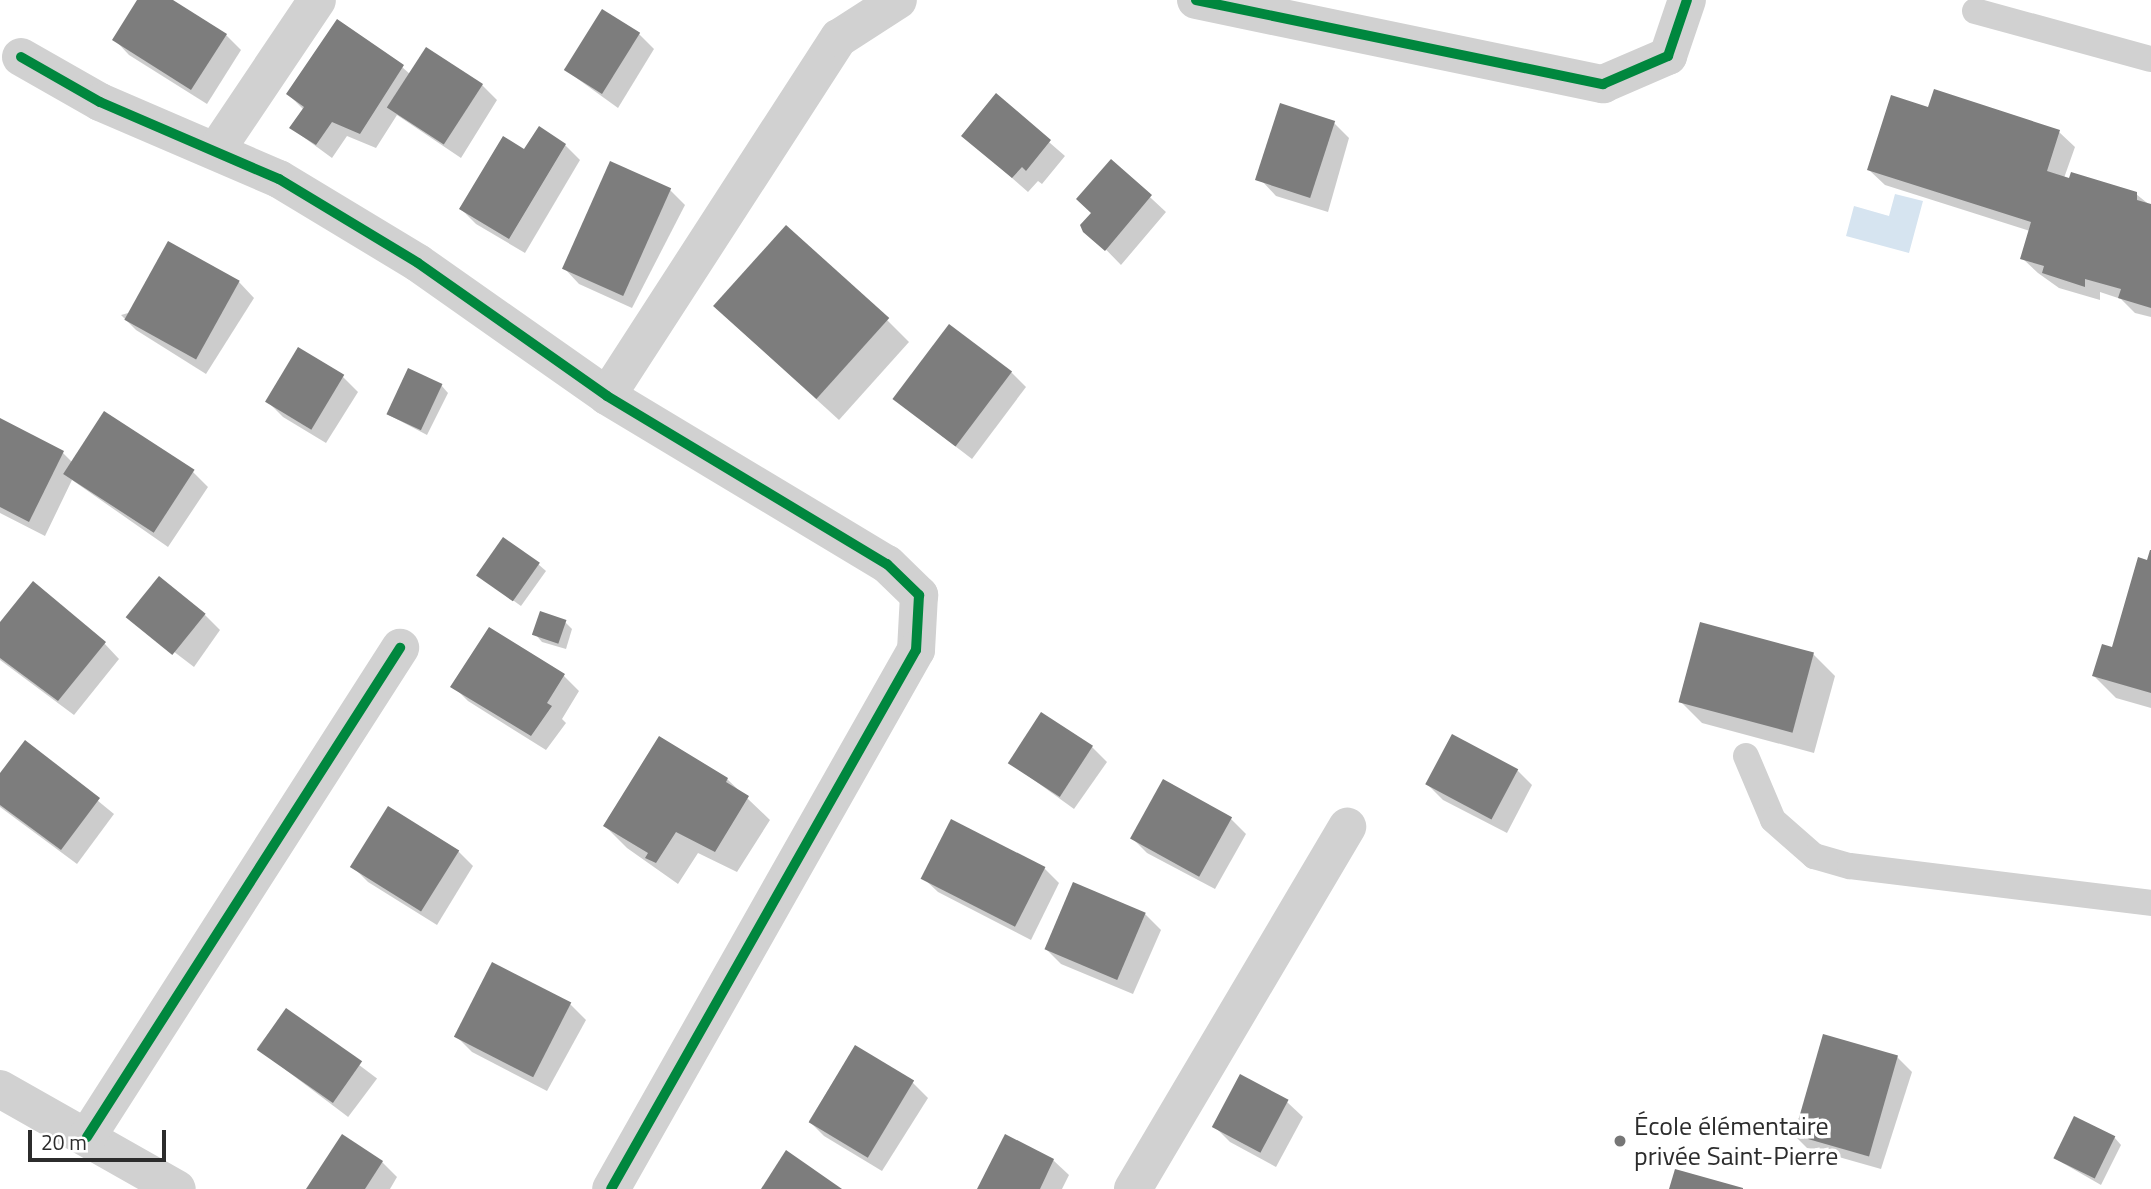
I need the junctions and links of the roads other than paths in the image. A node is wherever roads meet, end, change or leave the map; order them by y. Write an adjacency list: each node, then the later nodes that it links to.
1 (317, 0): 8 (street)
2 (898, 0): 9 (street)
3 (1196, 0): 4 (street)
4 (1687, 0)
5 (1975, 11): 7 (lane)
6 (21, 57): 8 (street)
7 (2151, 60)
8 (217, 149): 9 (street)
9 (607, 396): 17 (street)
10 (400, 648): 15 (street)
11 (1746, 756): 13 (lane)
12 (1347, 827): 18 (street)
13 (2151, 903)
14 (0, 1089): 15 (street)
15 (87, 1137): 16 (street)
16 (177, 1189)
17 (611, 1189)
18 (1133, 1189)

